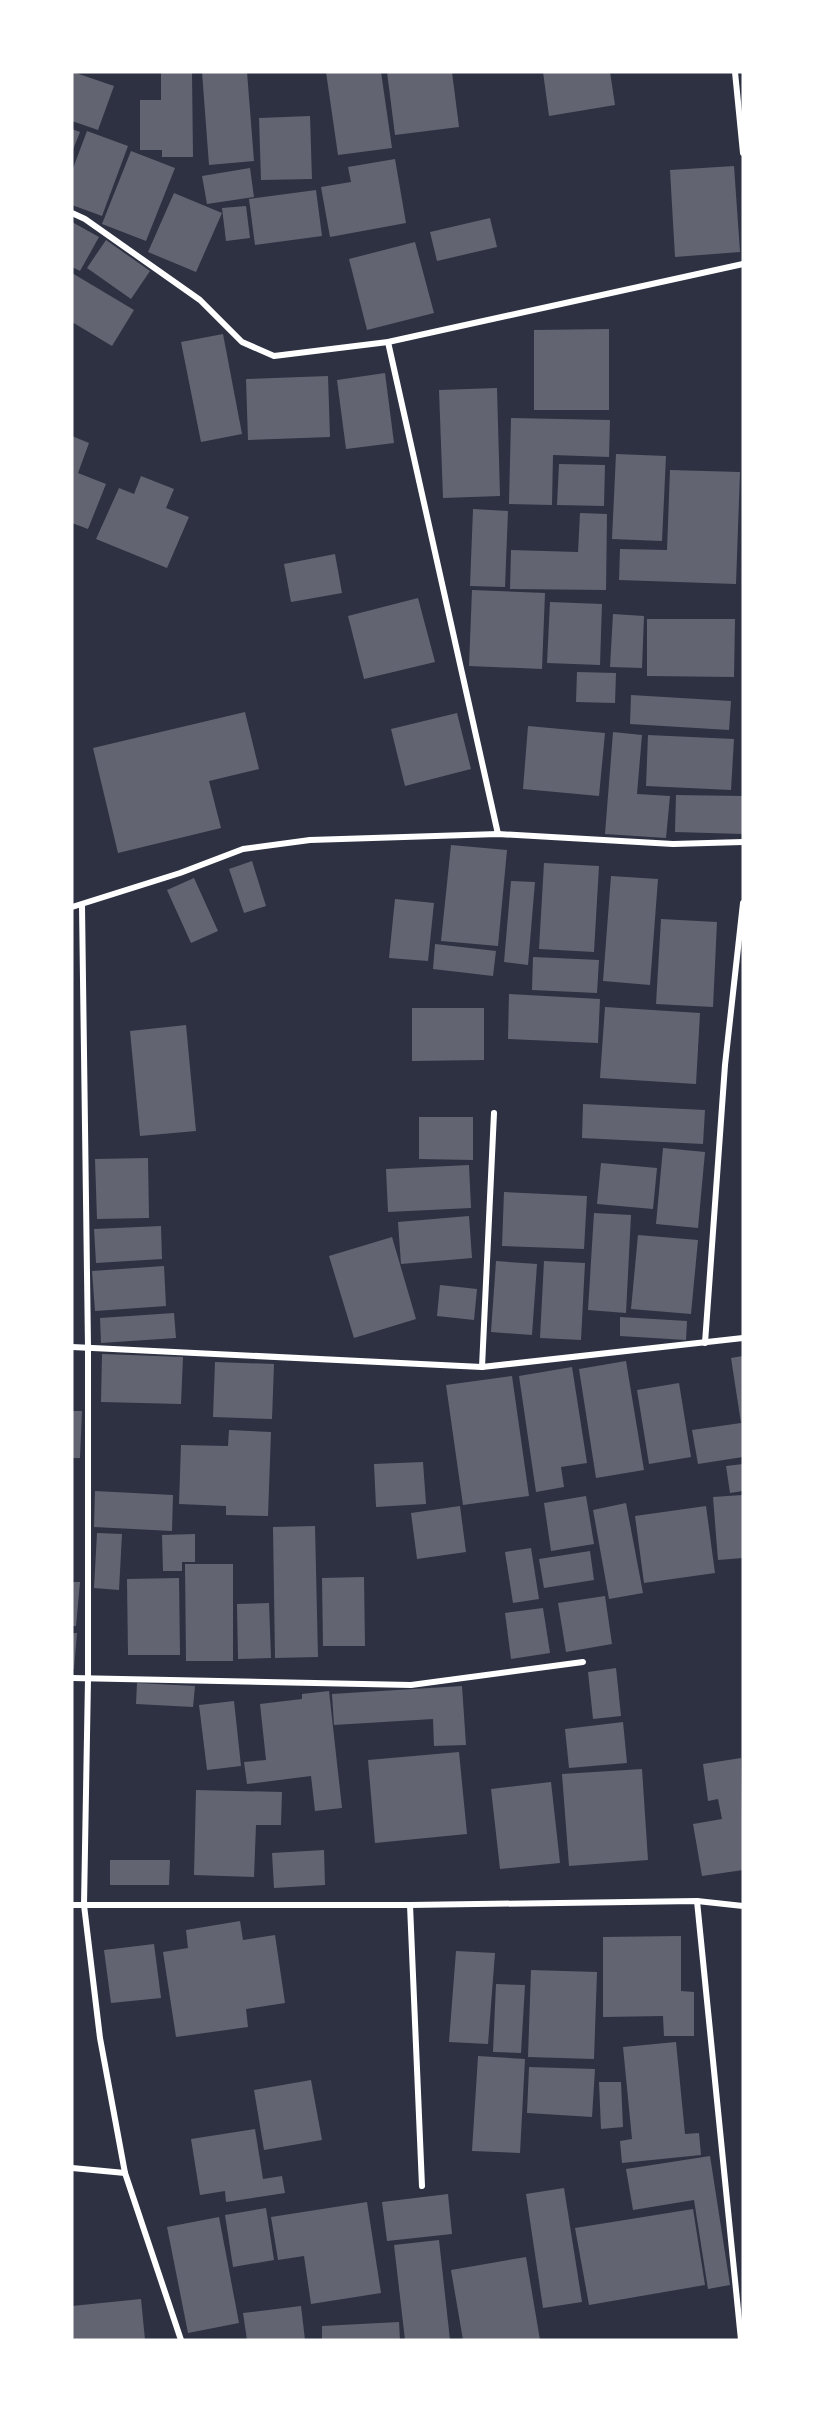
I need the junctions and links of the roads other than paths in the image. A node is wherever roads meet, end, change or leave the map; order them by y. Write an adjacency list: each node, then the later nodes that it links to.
1 (735, 72): 2 (street)
2 (743, 153)
3 (72, 213): 5 (street)
4 (743, 264): 5 (street)
5 (388, 342): 6 (street)
6 (498, 834): 7 (street); 9 (street)
7 (743, 842)
8 (743, 903): 13 (street)
9 (82, 906): 10 (street); 15 (street)
10 (72, 907)
11 (495, 1113): 16 (street)
12 (743, 1338): 13 (street)
13 (705, 1343): 16 (street)
14 (72, 1347): 15 (street)
15 (88, 1347): 16 (street); 19 (street)
16 (482, 1367)
17 (583, 1662): 19 (street)
18 (72, 1678): 19 (street)
19 (88, 1679): 22 (street)
20 (697, 1901): 23 (street); 24 (street); 29 (street)
21 (72, 1905): 22 (street)
22 (84, 1905): 23 (street); 26 (street)
23 (410, 1905): 27 (street)
24 (743, 1906)
25 (72, 2168): 26 (street)
26 (125, 2173): 28 (street)
27 (422, 2186)
28 (180, 2340)
29 (741, 2340)

